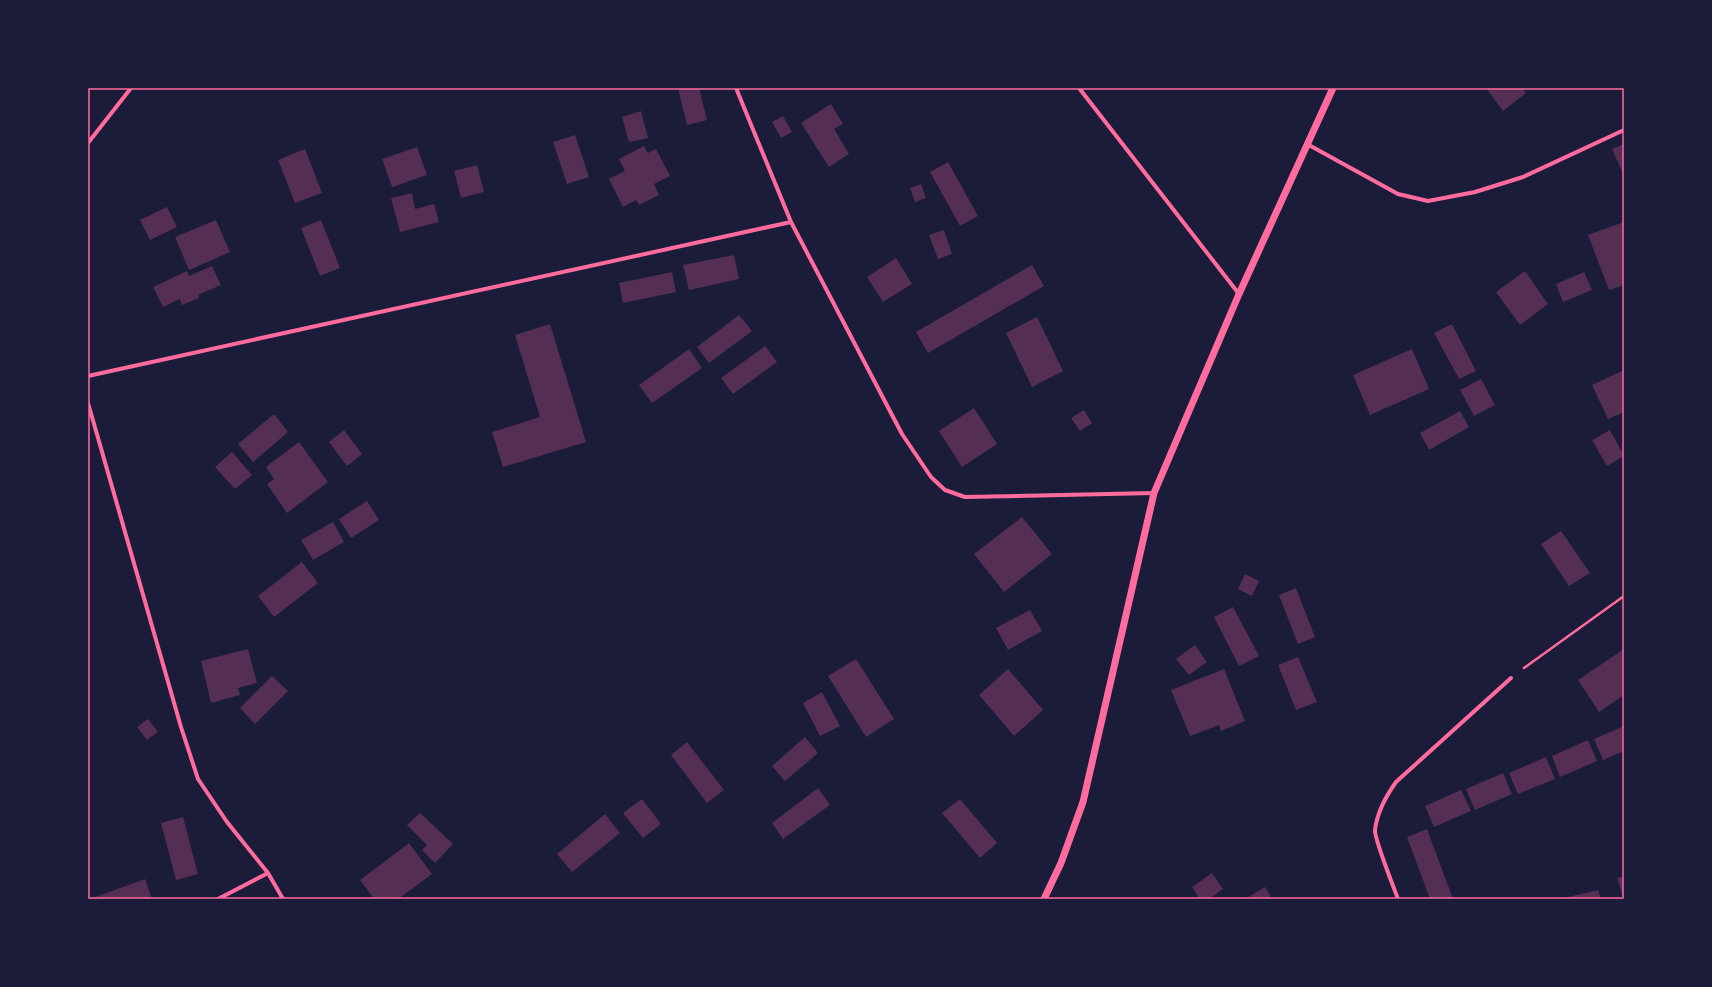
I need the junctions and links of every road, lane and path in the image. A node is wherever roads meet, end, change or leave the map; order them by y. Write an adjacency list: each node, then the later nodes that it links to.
1 (131, 88): 6 (street)
2 (736, 88): 8 (street)
3 (1079, 88): 9 (street)
4 (1333, 88): 7 (street)
5 (1624, 130): 7 (street)
6 (88, 143)
7 (1306, 144): 9 (street)
8 (791, 222): 10 (street); 12 (street)
9 (1239, 294): 12 (street)
10 (88, 376)
11 (88, 403): 15 (street)
12 (1154, 493): 18 (street)
13 (1624, 596): 14 (path)
14 (1511, 678): 19 (street)
15 (268, 873): 16 (street); 17 (street)
16 (218, 899)
17 (283, 899)
18 (1044, 899)
19 (1398, 899)

